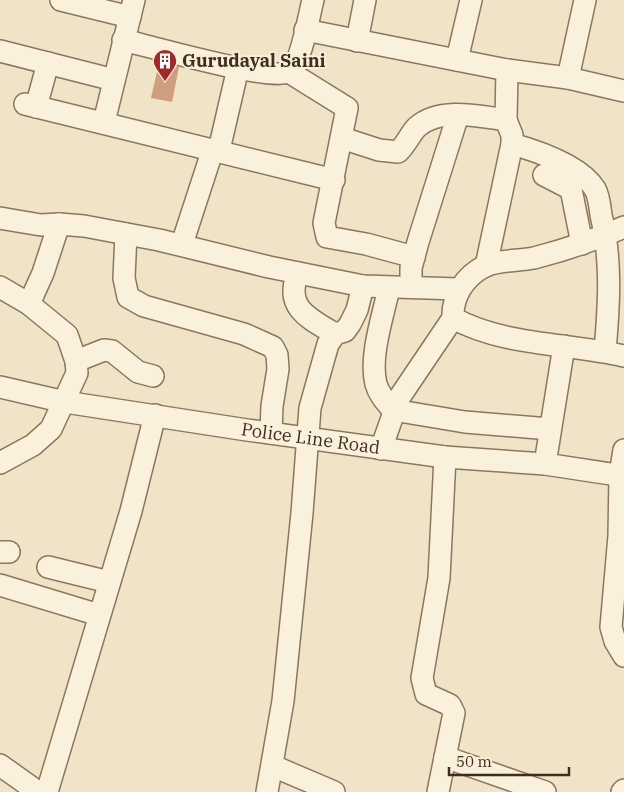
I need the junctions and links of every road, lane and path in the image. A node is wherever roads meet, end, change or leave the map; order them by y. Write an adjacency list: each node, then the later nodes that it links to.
1 (60, 0): 6 (street)
2 (313, 0): 7 (street)
3 (365, 0): 9 (street)
4 (471, 0): 11 (street)
5 (585, 0): 16 (street)
6 (132, 9): 8 (street)
7 (305, 30): 9 (street); 15 (street)
8 (123, 40): 13 (street); 17 (street)
9 (357, 41): 11 (street)
10 (0, 51): 12 (street)
11 (457, 60): 14 (street)
12 (48, 64): 17 (street); 21 (street)
13 (238, 68): 15 (street); 24 (street)
14 (507, 70): 16 (street); 20 (street)
15 (289, 72): 22 (street)
16 (568, 78): 18 (street)
17 (114, 80): 21 (street)
18 (624, 91)
19 (458, 115): 20 (street); 22 (street); 33 (street)
20 (506, 120): 23 (street)
21 (104, 122): 24 (street)
22 (342, 138): 26 (street)
23 (512, 144): 29 (street); 34 (street)
24 (216, 150): 26 (street); 31 (street)
25 (544, 176): 32 (street)
26 (334, 180): 33 (street)
27 (0, 218): 28 (street)
28 (59, 224): 30 (street); 41 (street)
29 (615, 231): 32 (street); 45 (street)
30 (126, 234): 31 (street); 53 (street)
31 (182, 244): 35 (street)
32 (582, 244): 34 (street)
33 (414, 257): 37 (street)
34 (486, 266): 40 (street)
35 (298, 273): 36 (street); 43 (street)
36 (363, 286): 39 (street); 43 (street)
37 (411, 287): 39 (street); 40 (street)
38 (0, 288): 41 (street)
39 (389, 288): 50 (street)
40 (459, 289): 42 (street)
41 (30, 304): 46 (street)
42 (453, 318): 44 (street); 50 (street)
43 (334, 334): 54 (street)
44 (564, 346): 45 (street); 52 (street)
45 (614, 353)
46 (76, 361): 47 (street); 49 (street)
47 (154, 376)
48 (0, 387): 49 (street, Police Line Road)
49 (65, 402): 51 (street, Police Line Road); 58 (street)
50 (393, 410): 52 (street); 55 (street)
51 (154, 415): 53 (street, Police Line Road); 62 (street)
52 (550, 429): 59 (street)
53 (271, 433): 54 (street, Police Line Road)
54 (306, 438): 55 (street, Police Line Road); 68 (street)
55 (381, 449): 57 (street, Police Line Road)
56 (624, 450): 60 (street)
57 (445, 457): 59 (street, Police Line Road); 66 (street)
58 (0, 463)
59 (545, 464): 60 (street, Police Line Road)
60 (622, 476): 65 (street)
61 (48, 567): 62 (street)
62 (109, 582): 64 (street)
63 (0, 585): 64 (street)
64 (99, 615): 70 (street)
65 (624, 656)
66 (446, 756): 73 (street); 74 (street)
67 (0, 764): 69 (street)
68 (273, 766): 71 (street); 72 (street)
69 (38, 792)
70 (47, 792)
71 (267, 792)
72 (334, 792)
73 (438, 792)
74 (545, 792)

